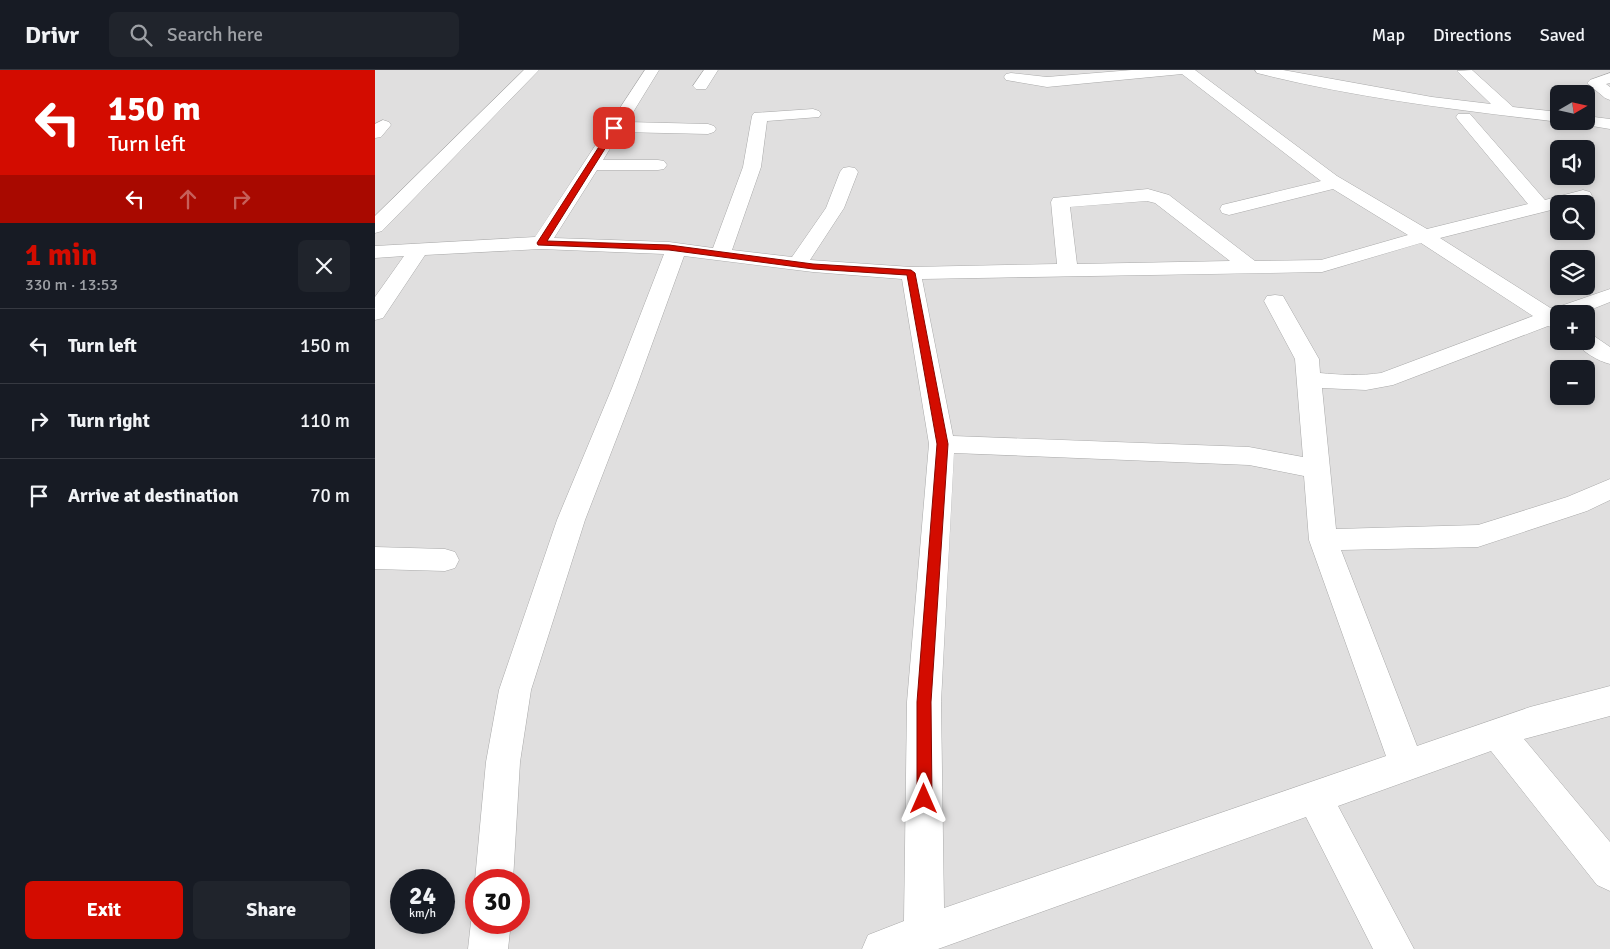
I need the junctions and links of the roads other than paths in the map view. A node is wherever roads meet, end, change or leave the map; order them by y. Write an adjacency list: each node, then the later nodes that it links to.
1 (532, 70): 29 (street)
2 (652, 70): 20 (street)
3 (711, 70): 12 (street)
4 (1182, 70): 9 (street)
5 (1186, 70): 25 (street)
6 (1262, 70): 11 (street)
7 (1351, 70): 11 (street)
8 (1464, 71): 14 (street)
9 (1011, 77)
10 (1610, 78): 13 (street)
11 (1324, 83): 14 (street)
12 (701, 86)
13 (1610, 95)
14 (1507, 110): 16 (street)
15 (813, 114): 35 (street)
16 (1550, 116)
17 (1464, 117): 27 (street)
18 (1595, 122): 19 (street)
19 (1610, 124)
20 (614, 128): 21 (street); 22 (street)
21 (708, 128)
22 (591, 165): 23 (street); 31 (street)
23 (658, 165)
24 (849, 172): 36 (street)
25 (1336, 183): 28 (street); 30 (street)
26 (1550, 204): 27 (street)
27 (1540, 206): 30 (street)
28 (1229, 209)
29 (375, 227)
30 (1424, 236): 37 (street); 44 (street)
31 (541, 243): 32 (street); 33 (street)
32 (419, 248): 34 (street); 43 (street)
33 (676, 249): 35 (street); 59 (street)
34 (375, 252)
35 (721, 254): 36 (street)
36 (797, 264): 39 (street)
37 (1251, 268): 38 (street); 38 (street)
38 (1068, 270): 39 (street)
39 (911, 273): 49 (street)
40 (1610, 295): 42 (street)
41 (1275, 301): 48 (street)
42 (1586, 305)
43 (375, 313)
44 (1550, 313)
45 (1550, 320): 48 (street)
46 (1595, 347): 47 (street)
47 (1610, 357)
48 (1310, 380): 50 (street)
49 (943, 444): 50 (street); 62 (street)
50 (1317, 469): 52 (street)
51 (1608, 492): 52 (street)
52 (1323, 540): 57 (street)
53 (375, 558): 54 (street)
54 (445, 560)
55 (1610, 701): 56 (street)
56 (1498, 733): 57 (street); 60 (street)
57 (1407, 765): 58 (street)
58 (1314, 797): 62 (street); 65 (street)
59 (495, 869)
60 (1610, 872)
61 (490, 934): 63 (street)
62 (924, 935): 64 (street)
63 (488, 949)
64 (882, 949)
65 (1394, 949)

